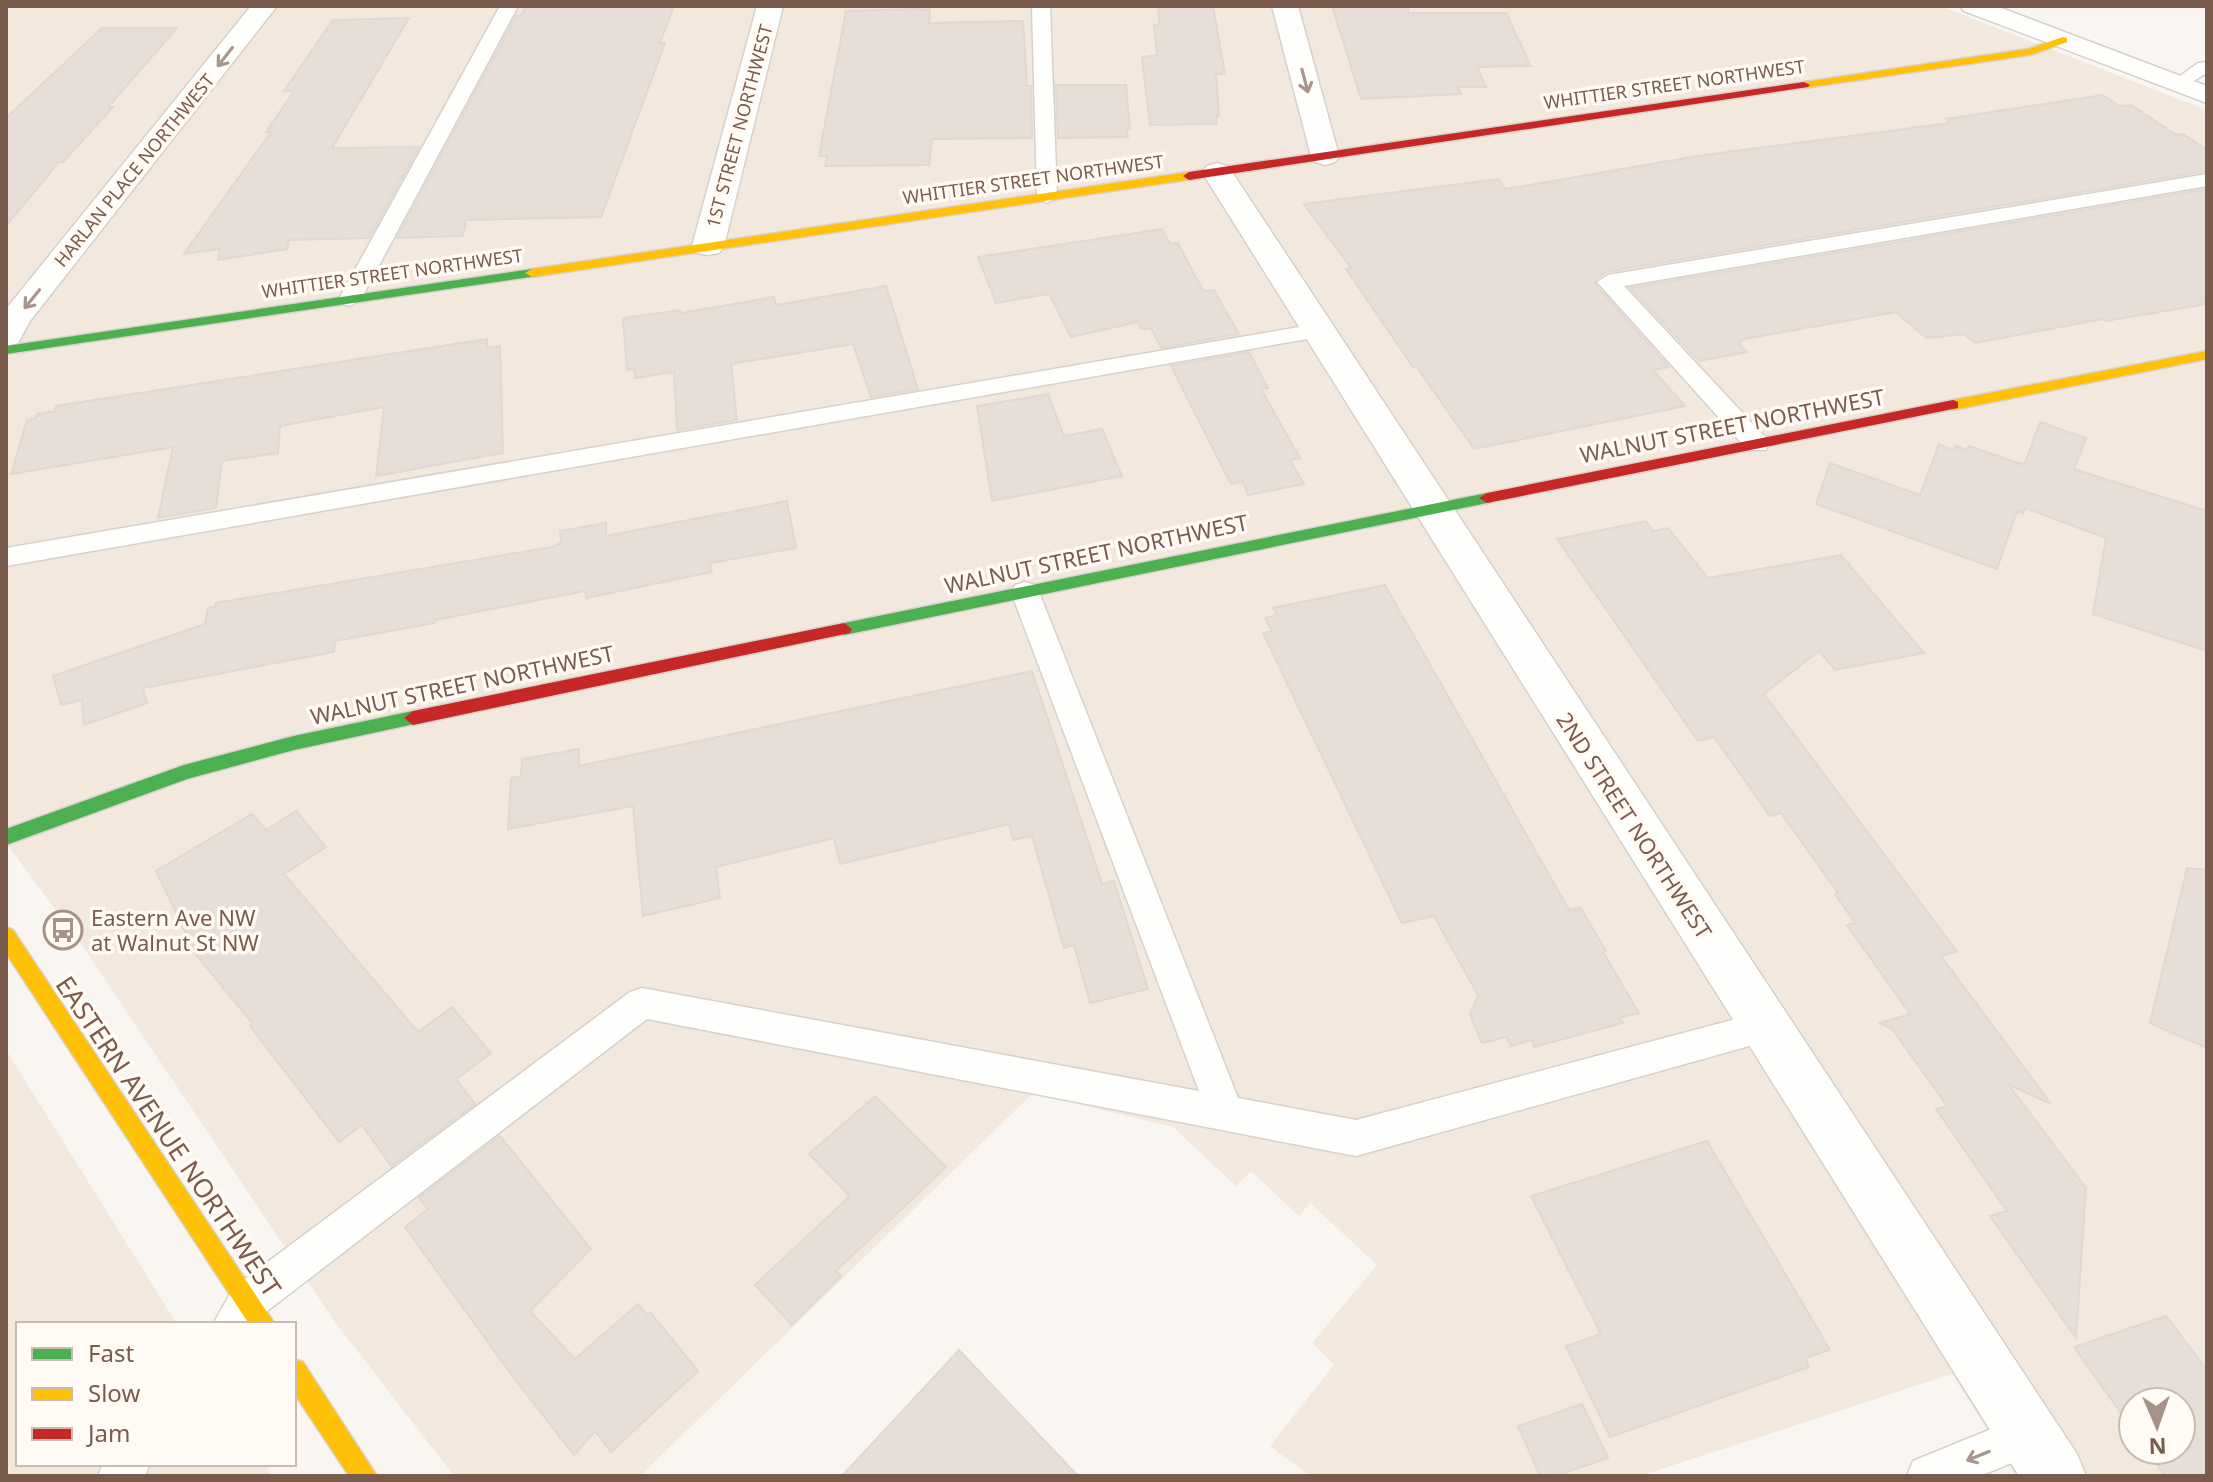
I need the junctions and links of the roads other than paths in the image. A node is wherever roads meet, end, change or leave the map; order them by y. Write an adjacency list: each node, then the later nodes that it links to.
1 (264, 6): 18 (street, HARLAN PLACE NORTHWEST, one-way to 18)
2 (509, 6): 16 (lane)
3 (770, 6): 15 (street, 1ST STREET NORTHWEST)
4 (1041, 6): 14 (lane)
5 (1285, 6): 11 (street, one-way to 11)
6 (1973, 6): 7 (street)
7 (2063, 40): 9 (street); 11 (street, WHITTIER STREET NORTHWEST)
8 (2204, 67): 9 (lane)
9 (2178, 84): 10 (street)
10 (2207, 95)
11 (1325, 156): 12 (street, WHITTIER STREET NORTHWEST)
12 (1217, 172): 14 (street, WHITTIER STREET NORTHWEST); 17 (street, 2ND STREET NORTHWEST)
13 (2207, 180): 21 (lane)
14 (1047, 197): 15 (street, WHITTIER STREET NORTHWEST)
15 (708, 246): 16 (street, WHITTIER STREET NORTHWEST)
16 (350, 299): 19 (street, WHITTIER STREET NORTHWEST)
17 (1317, 331): 22 (street, 2ND STREET NORTHWEST); 23 (lane)
18 (6, 336)
19 (6, 350)
20 (2207, 355): 21 (street, WALNUT STREET NORTHWEST)
21 (1757, 444): 22 (street, WALNUT STREET NORTHWEST)
22 (1432, 510): 24 (street, WALNUT STREET NORTHWEST); 27 (street, 2ND STREET NORTHWEST)
23 (6, 557)
24 (1025, 592): 25 (street, WALNUT STREET NORTHWEST); 28 (lane)
25 (6, 837)
26 (6, 936): 29 (street, EASTERN AVENUE NORTHWEST)
27 (1766, 1027): 28 (lane); 31 (street, 2ND STREET NORTHWEST)
28 (1226, 1114): 29 (lane)
29 (248, 1316)
30 (296, 1374): 32 (street)
31 (2028, 1435): 33 (lane, one-way to 33); 34 (street, 2ND STREET NORTHWEST)
32 (364, 1476)
33 (1928, 1476)
34 (2055, 1476)

